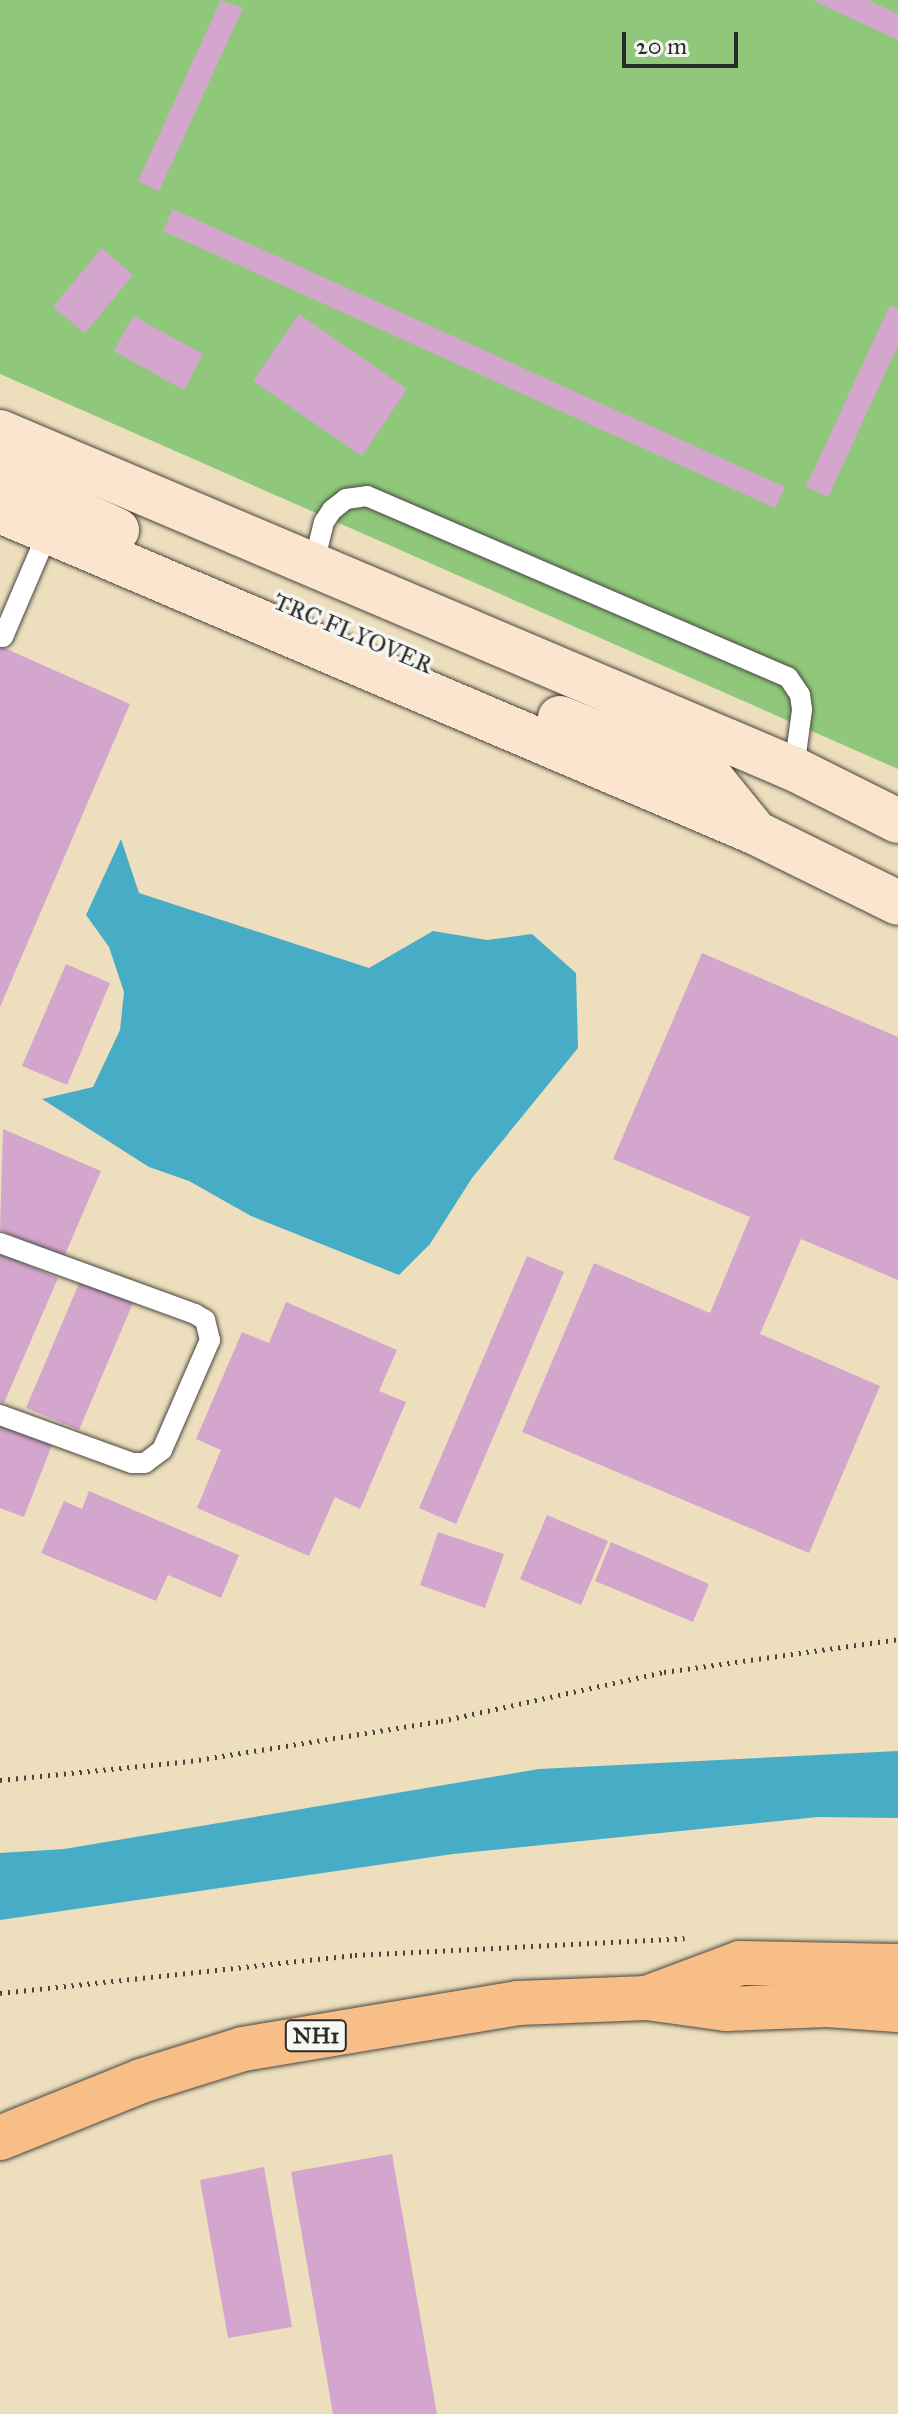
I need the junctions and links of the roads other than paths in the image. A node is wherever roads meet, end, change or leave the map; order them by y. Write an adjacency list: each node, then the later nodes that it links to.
1 (0, 432): 5 (main road)
2 (0, 476): 9 (main road, TRC FLYOVER)
3 (0, 511): 4 (main road)
4 (48, 532): 6 (lane); 11 (main road)
5 (313, 567): 8 (main road); 8 (lane)
6 (8, 607): 7 (lane)
7 (3, 637)
8 (789, 767): 9 (main road); 10 (main road)
9 (712, 779): 11 (main road, TRC FLYOVER)
10 (898, 821)
11 (756, 833): 12 (main road)
12 (898, 903)
13 (0, 1243): 14 (lane)
14 (0, 1415)
15 (898, 1966): 16 (highway, NH1)
16 (647, 1998): 17 (highway, NH1); 18 (highway, NH1)
17 (898, 2010)
18 (0, 2138)

